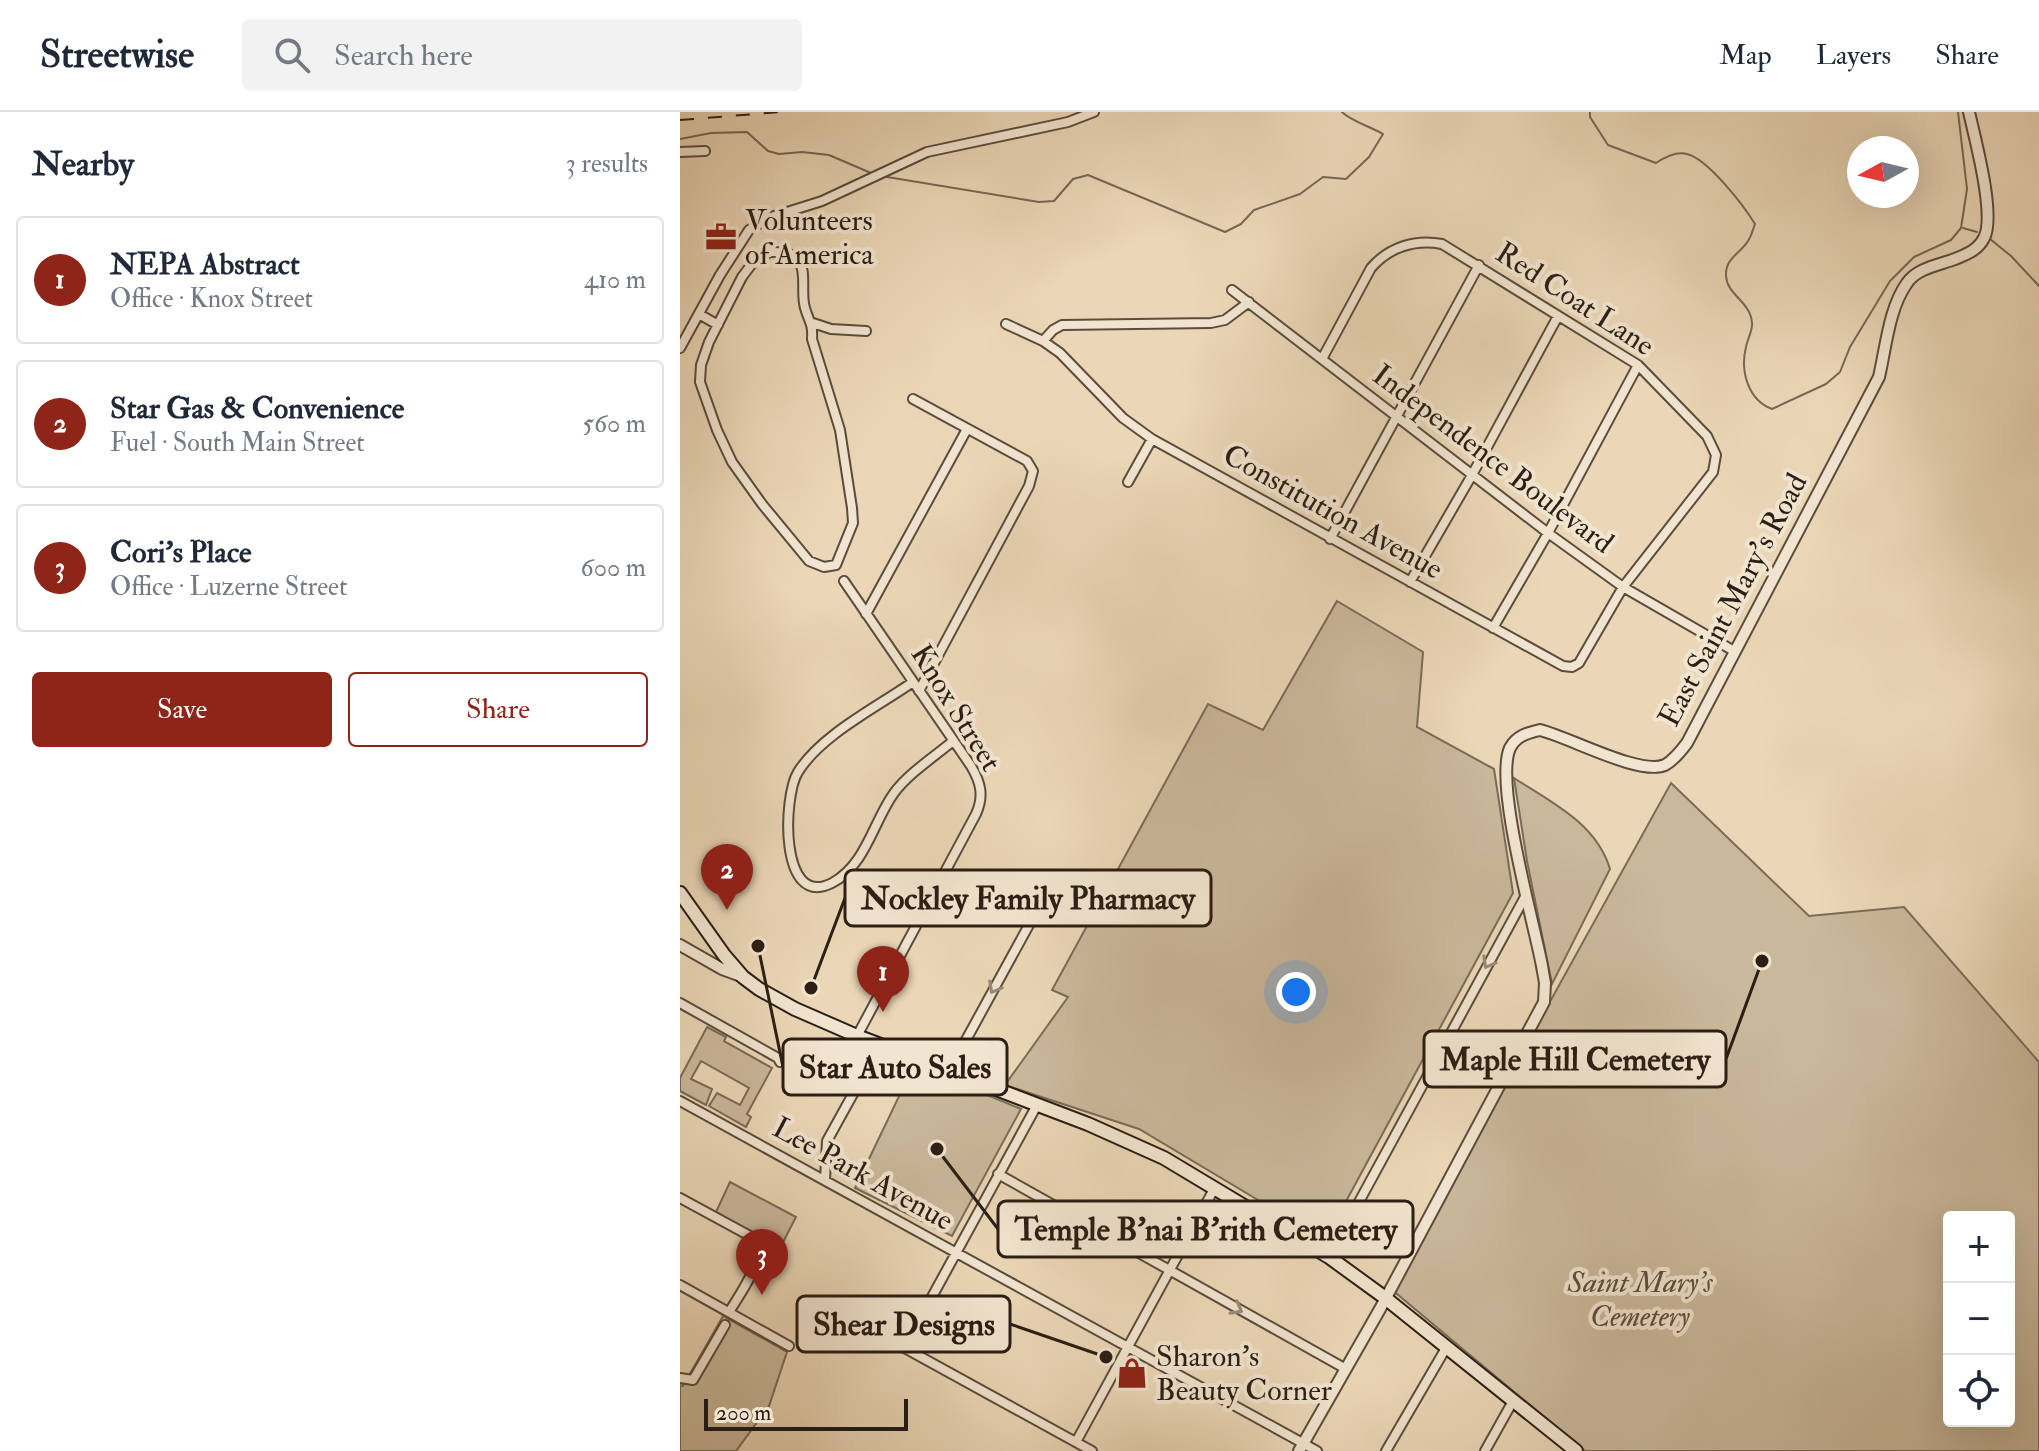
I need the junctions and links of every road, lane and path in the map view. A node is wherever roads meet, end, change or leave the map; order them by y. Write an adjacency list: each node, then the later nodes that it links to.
1 (1094, 112): 8 (street)
2 (1969, 112): 31 (street, East Saint Mary's Road)
3 (705, 151): 4 (street)
4 (680, 152)
5 (1479, 265): 9 (street, Red Coat Lane); 16 (street, Red Coat Lane); 19 (street)
6 (1232, 290): 7 (street, Independence Boulevard)
7 (1249, 302): 14 (street); 16 (street, Independence Boulevard)
8 (699, 314): 12 (street); 15 (street)
9 (1558, 316): 17 (street, Red Coat Lane); 22 (street)
10 (813, 323): 12 (street); 12 (street); 13 (street)
11 (1006, 324): 14 (street, Constitution Avenue)
12 (718, 325)
13 (866, 331)
14 (1043, 341): 21 (street, Constitution Avenue)
15 (680, 348)
16 (1322, 359): 19 (street, Independence Boulevard)
17 (1638, 365): 24 (street); 28 (street, Red Coat Lane)
18 (913, 399): 20 (street)
19 (1395, 416): 22 (street, Independence Boulevard); 25 (street)
20 (967, 429): 29 (street); 32 (street)
21 (1152, 439): 23 (street); 25 (street, Constitution Avenue)
22 (1472, 475): 24 (street, Independence Boulevard); 27 (street)
23 (1128, 482)
24 (1548, 533): 28 (street, Independence Boulevard); 30 (street)
25 (1330, 539): 27 (street, Constitution Avenue)
26 (844, 581): 29 (street, Knox Street)
27 (1410, 582): 30 (street, Constitution Avenue)
28 (1623, 587): 30 (street, Constitution Avenue); 31 (street, Independence Boulevard)
29 (866, 614): 32 (street, Knox Street)
30 (1493, 628)
31 (1734, 651): 37 (street, East Saint Mary's Road)
32 (916, 686): 33 (street, Knox Street); 33 (street)
33 (953, 741): 34 (street, Knox Street)
34 (944, 873): 38 (street); 42 (street, Knox Street)
35 (1047, 892): 38 (street)
36 (680, 893): 40 (main road)
37 (1526, 895): 53 (street, one-way to 53); 56 (street, East Saint Mary's Road)
38 (1032, 920): 45 (street, one-way to 45)
39 (680, 945): 40 (street)
40 (743, 977): 42 (main road)
41 (680, 1003): 44 (street)
42 (857, 1036): 43 (main road)
43 (880, 1045): 45 (main road); 49 (street)
44 (780, 1062)
45 (949, 1071): 47 (main road)
46 (680, 1101): 49 (street, Lee Park Avenue)
47 (1037, 1105): 48 (street); 50 (main road)
48 (998, 1174): 52 (street); 54 (street)
49 (825, 1180): 52 (street, Lee Park Avenue)
50 (1214, 1189): 53 (main road); 54 (street)
51 (680, 1198): 57 (street)
52 (955, 1251): 61 (street, Lee Park Avenue); 62 (street)
53 (1329, 1257): 56 (main road)
54 (1169, 1271): 61 (street); 64 (street, one-way to 64)
55 (680, 1285): 57 (street)
56 (1384, 1297): 63 (main road); 64 (street, East Saint Mary's Road)
57 (729, 1312): 60 (street)
58 (850, 1318): 62 (street)
59 (725, 1325): 65 (street)
60 (789, 1346)
61 (1128, 1346): 67 (street); 68 (street, Lee Park Avenue)
62 (904, 1348): 67 (street)
63 (1446, 1348): 66 (main road); 71 (street)
64 (1346, 1369): 68 (street, East Saint Mary's Road)
65 (680, 1378)
66 (1513, 1401): 72 (street); 73 (main road)
67 (1076, 1442): 69 (street)
68 (1301, 1447): 70 (street, Lee Park Avenue)
69 (1092, 1451)
70 (1317, 1451)
71 (1386, 1451)
72 (1485, 1451)
73 (1576, 1451)

